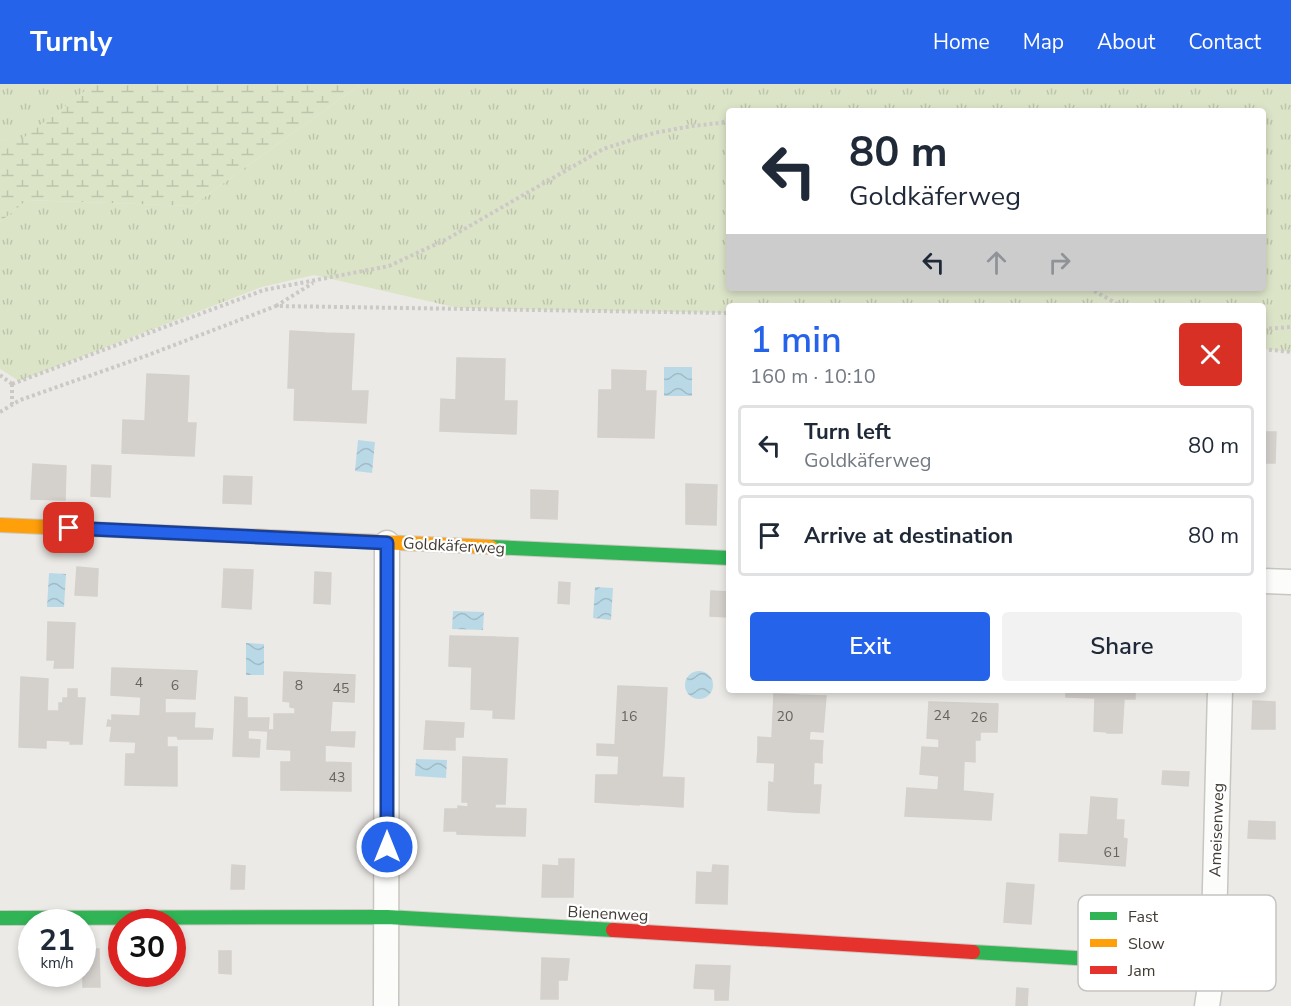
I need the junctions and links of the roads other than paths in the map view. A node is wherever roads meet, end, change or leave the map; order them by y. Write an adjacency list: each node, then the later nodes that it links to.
1 (0, 525): 2 (street, Goldkäferweg)
2 (387, 543): 3 (street, Goldkäferweg); 8 (street)
3 (726, 558)
4 (1266, 581): 5 (street)
5 (1291, 582)
6 (1221, 693): 7 (street, Ameisenweg)
7 (1215, 895)
8 (387, 917): 9 (street, Bienenweg); 10 (street, Bienenweg); 12 (street)
9 (0, 918)
10 (1078, 958)
11 (1210, 991): 13 (street, Ameisenweg)
12 (386, 1006)
13 (1208, 1006)

